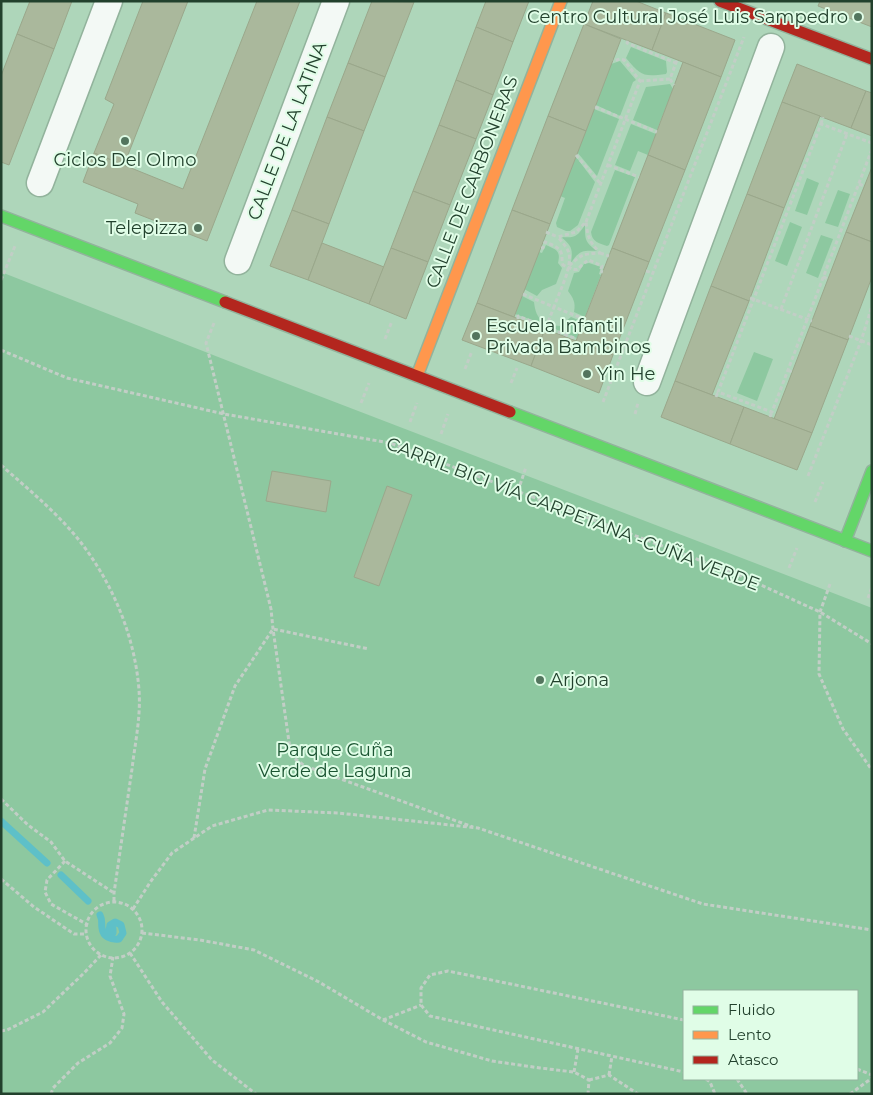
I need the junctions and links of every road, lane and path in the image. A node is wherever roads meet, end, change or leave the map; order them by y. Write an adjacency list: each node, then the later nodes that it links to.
1 (109, 1): 24 (street)
2 (336, 1): 36 (street, CALLE DE LA LATINA)
3 (561, 1): 67 (street, CALLE DE CARBONERAS)
4 (720, 1): 8 (street)
5 (744, 37): 40 (path)
6 (628, 41): 10 (path)
7 (770, 46): 70 (street)
8 (872, 59)
9 (613, 61): 11 (path)
10 (670, 79): 11 (path); 12 (path)
11 (640, 81): 15 (path)
12 (674, 85)
13 (595, 107): 15 (path)
14 (823, 117): 16 (path)
15 (625, 119): 17 (path); 22 (path)
16 (820, 124): 18 (path); 45 (path)
17 (657, 132)
18 (847, 134): 19 (path); 48 (path)
19 (872, 143)
20 (872, 149): 26 (path)
21 (576, 155): 25 (path)
22 (608, 165): 23 (path); 25 (path)
23 (639, 177)
24 (40, 183)
25 (601, 184): 29 (path)
26 (859, 184): 27 (path); 41 (path)
27 (864, 186)
28 (1, 216): 67 (street)
29 (586, 222): 31 (path); 34 (path)
30 (546, 232): 31 (path)
31 (558, 236): 37 (path)
32 (16, 242): 43 (path)
33 (540, 248): 37 (path)
34 (600, 253): 35 (path); 37 (path)
35 (608, 256)
36 (238, 260)
37 (569, 267): 39 (path); 47 (path)
38 (646, 271): 40 (path)
39 (603, 272)
40 (653, 273): 73 (path)
41 (823, 277): 42 (path); 52 (path)
42 (828, 279)
43 (1, 280)
44 (523, 294): 47 (path)
45 (752, 298): 48 (path); 71 (path)
46 (872, 306): 58 (path)
47 (554, 307): 50 (path); 55 (path)
48 (781, 309): 52 (path)
49 (518, 318): 55 (path)
50 (584, 319)
51 (215, 320): 78 (path)
52 (807, 320): 54 (path); 64 (path)
53 (392, 321): 59 (path)
54 (812, 321)
55 (546, 327): 57 (path)
56 (849, 336): 58 (path)
57 (574, 340)
58 (861, 341): 60 (path); 86 (path)
59 (384, 343)
60 (872, 345)
61 (1, 350): 78 (path, CARRIL BICI VÍA CARPETANA -CUÑA VERDE)
62 (472, 351): 66 (path)
63 (516, 368): 69 (path)
64 (788, 370): 65 (path); 77 (path)
65 (792, 372)
66 (463, 374)
67 (417, 376): 90 (street)
68 (370, 380): 74 (path)
69 (511, 383)
70 (643, 392): 79 (path)
71 (718, 392): 72 (path); 77 (path)
72 (716, 397)
73 (603, 402)
74 (361, 403)
75 (417, 403): 81 (path)
76 (449, 411): 82 (path)
77 (772, 412): 80 (path)
78 (224, 414): 88 (path, CARRIL BICI VÍA CARPETANA -CUÑA VERDE); 98 (path)
79 (635, 414)
80 (770, 417)
81 (410, 422)
82 (441, 434)
83 (1, 465): 107 (path)
84 (526, 467): 88 (path)
85 (872, 471): 90 (street)
86 (808, 476)
87 (823, 482): 89 (path)
88 (518, 491): 97 (path, CARRIL BICI VÍA CARPETANA -CUÑA VERDE)
89 (812, 507)
90 (845, 540): 92 (street)
91 (798, 545): 93 (path)
92 (872, 551)
93 (789, 568)
94 (830, 584): 97 (path)
95 (872, 587): 96 (path)
96 (868, 598)
97 (820, 612): 99 (path, CARRIL BICI VÍA CARPETANA -CUÑA VERDE); 101 (path)
98 (273, 629): 100 (path); 103 (path); 104 (path)
99 (872, 644)
100 (369, 649)
101 (872, 770)
102 (1, 799): 105 (path)
103 (478, 828): 104 (path); 111 (path)
104 (194, 838): 109 (path)
105 (65, 861): 107 (path); 110 (path)
106 (1, 879): 113 (path)
107 (114, 893): 108 (path)
108 (114, 902): 109 (path); 110 (path)
109 (133, 909): 112 (path)
110 (88, 925): 113 (path)
111 (872, 930)
112 (142, 932): 114 (path); 118 (path)
113 (86, 934): 115 (path)
114 (130, 953): 116 (path); 132 (path)
115 (100, 955): 116 (path); 120 (path)
116 (113, 957): 131 (path)
117 (421, 1005): 118 (path); 119 (path); 121 (path)
118 (383, 1020): 124 (path)
119 (683, 1020)
120 (1, 1030)
121 (578, 1048): 122 (path); 124 (path)
122 (612, 1056): 125 (path); 126 (path)
123 (858, 1070): 127 (path)
124 (574, 1072): 128 (path)
125 (683, 1072)
126 (609, 1075): 128 (path); 134 (path)
127 (872, 1077): 137 (path)
128 (589, 1080): 133 (path)
129 (707, 1080): 135 (path)
130 (738, 1080): 136 (path)
131 (51, 1094)
132 (256, 1094)
133 (588, 1094)
134 (638, 1094)
135 (715, 1094)
136 (747, 1094)
137 (850, 1094)

